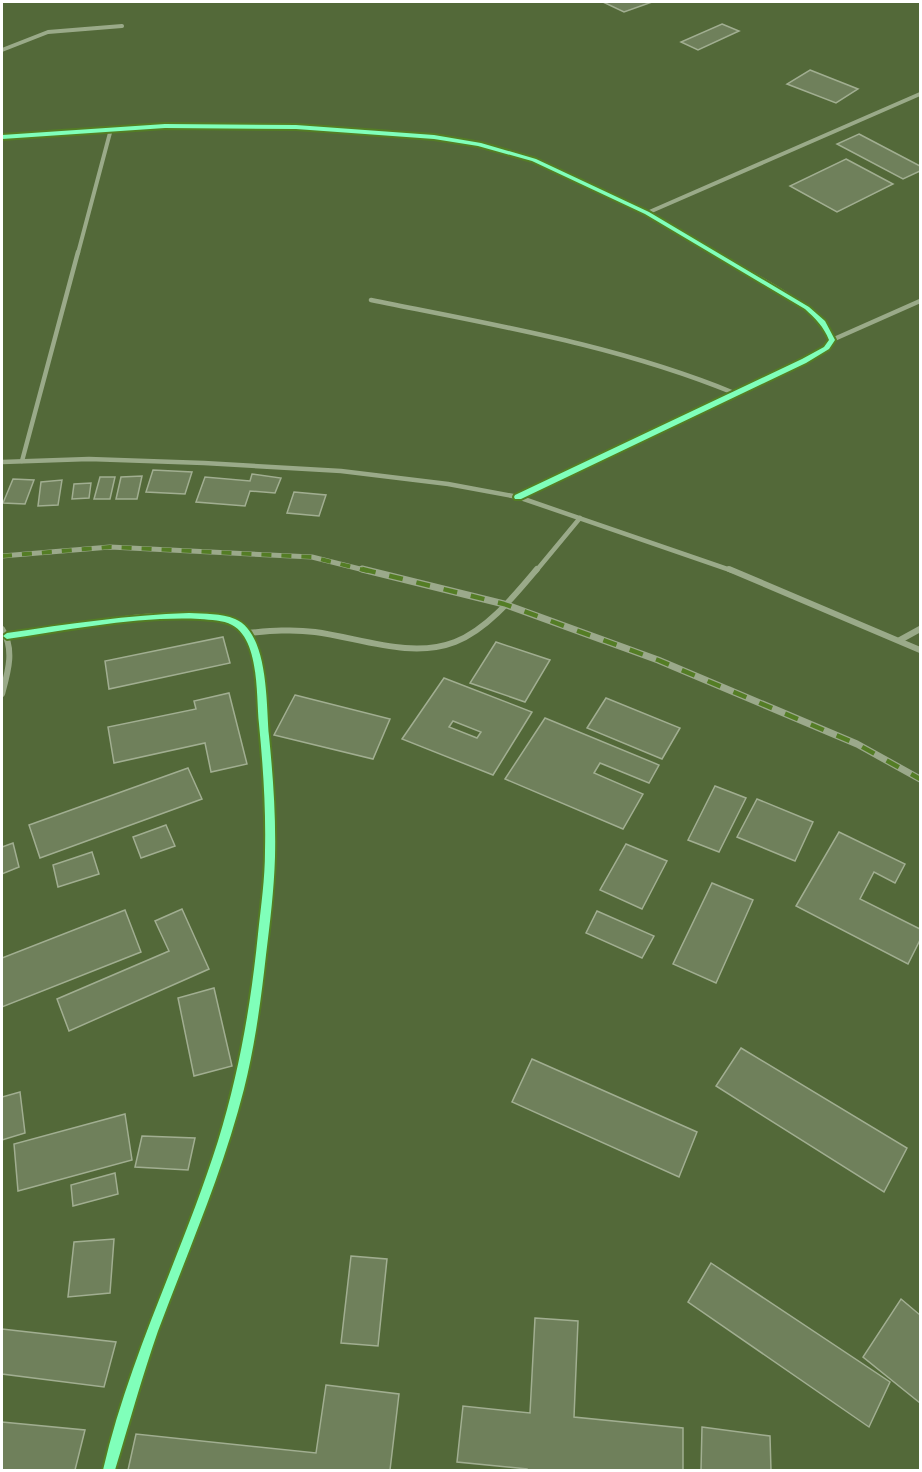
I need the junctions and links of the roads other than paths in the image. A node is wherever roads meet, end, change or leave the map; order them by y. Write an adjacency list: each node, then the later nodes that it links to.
1 (122, 26): 2 (street)
2 (2, 50)
3 (921, 94): 6 (street)
4 (111, 129): 5 (street); 6 (street); 11 (street)
5 (2, 137)
6 (647, 213): 9 (street)
7 (371, 300): 10 (street)
8 (921, 301): 9 (street)
9 (832, 339): 10 (street)
10 (734, 393): 13 (street)
11 (22, 460): 12 (street); 13 (street)
12 (2, 462)
13 (518, 497): 14 (street)
14 (580, 518): 17 (street); 19 (street)
15 (2, 629): 18 (street)
16 (921, 629): 19 (street)
17 (247, 633): 18 (street); 22 (street)
18 (7, 636): 21 (street)
19 (900, 640): 20 (street)
20 (921, 650)
21 (2, 694)
22 (109, 1470)

